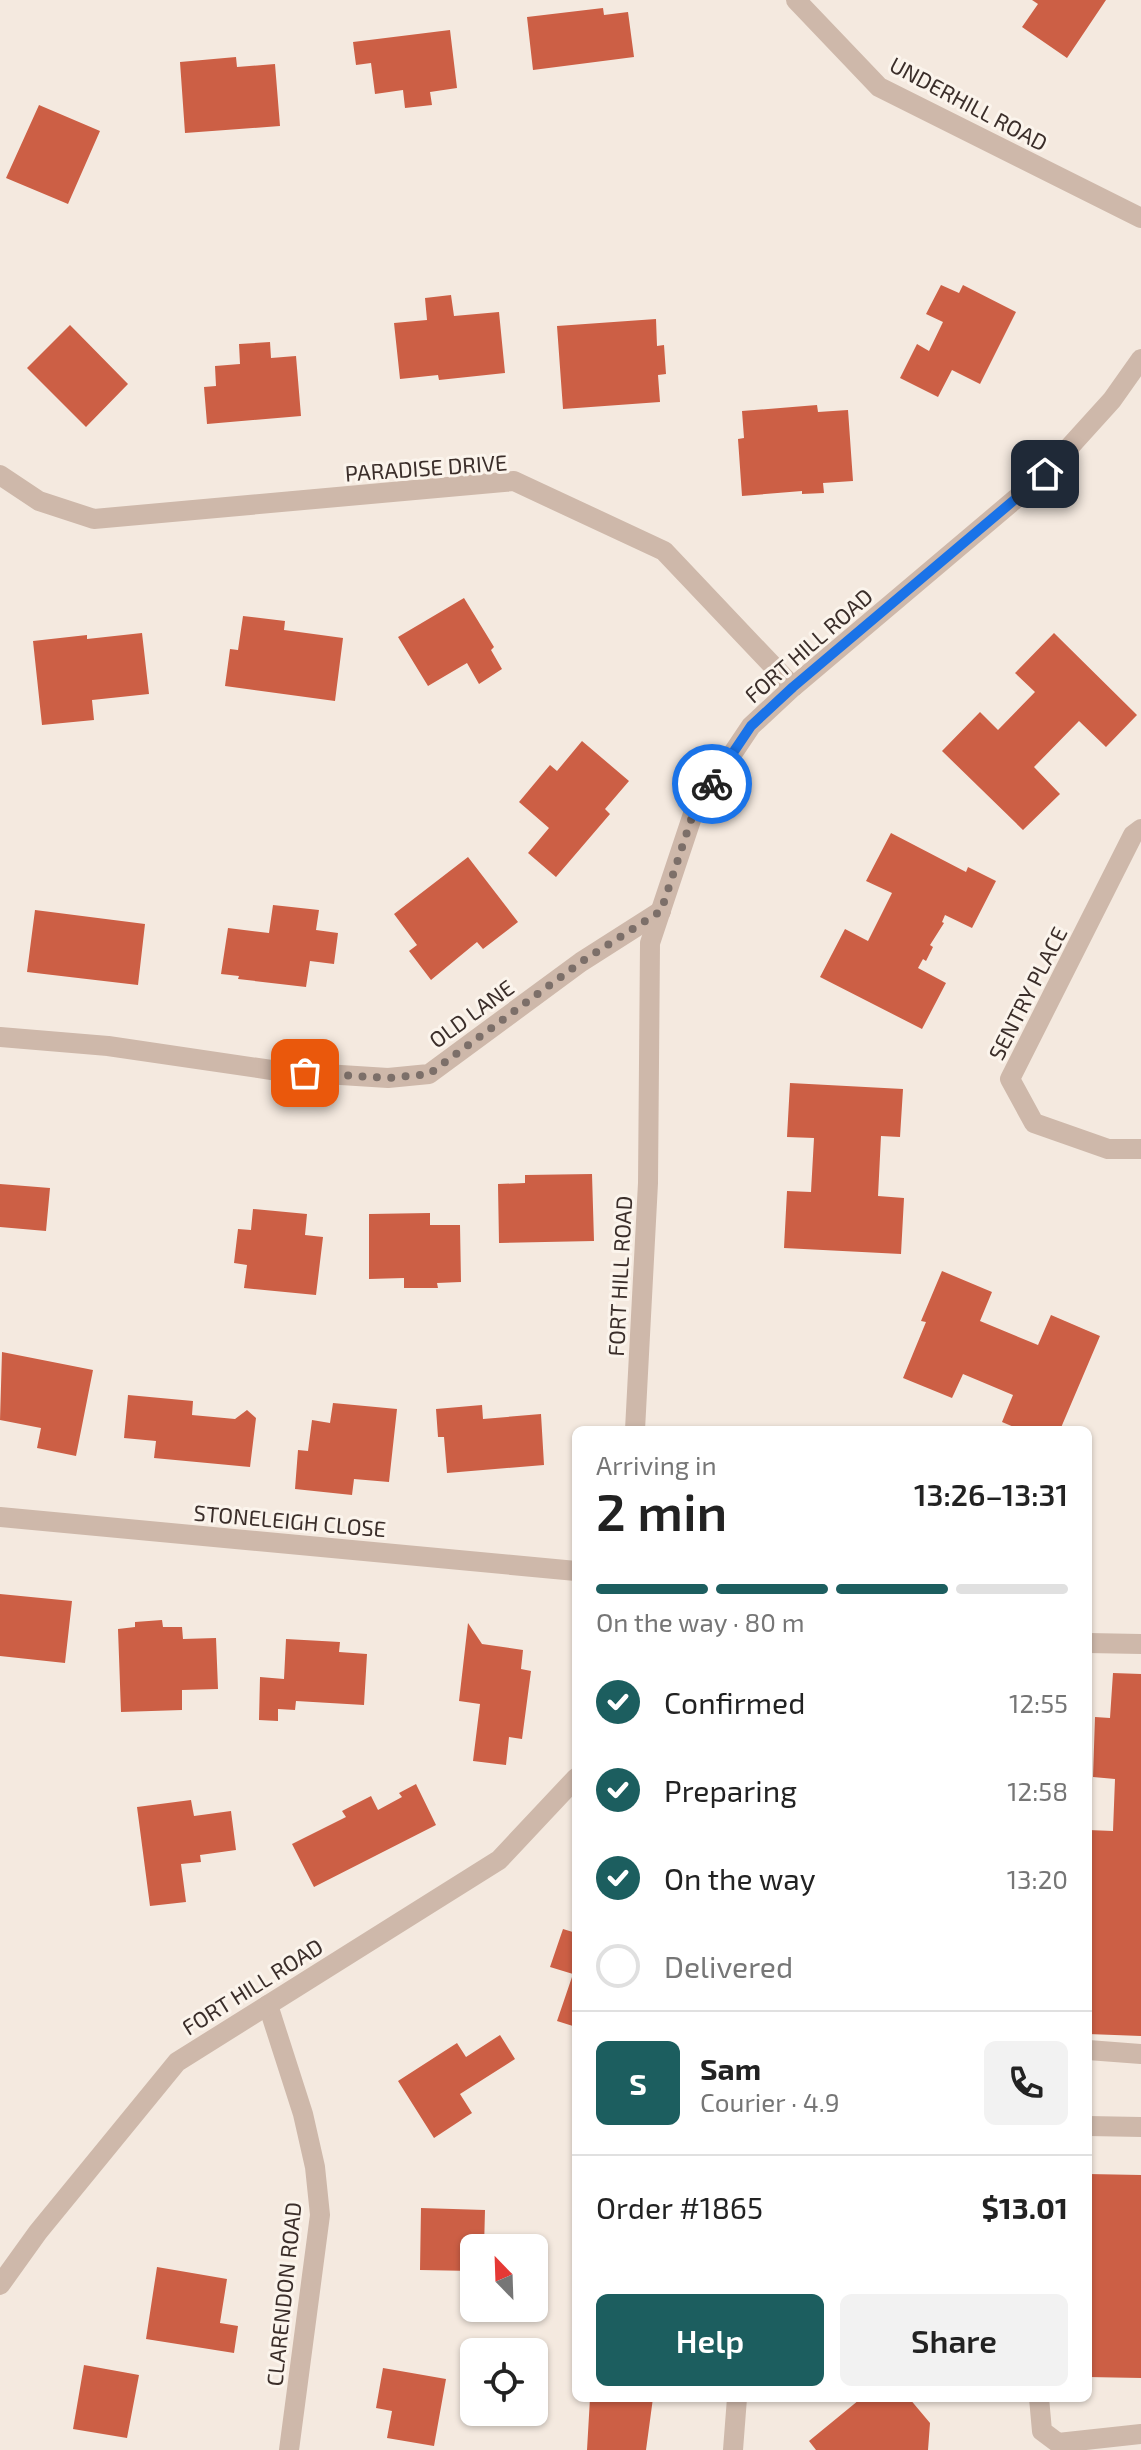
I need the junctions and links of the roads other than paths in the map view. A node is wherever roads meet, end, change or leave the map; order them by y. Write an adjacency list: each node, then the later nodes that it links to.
1 (796, 0): 2 (street, UNDERHILL ROAD)
2 (1141, 218)
3 (1141, 359): 5 (street, FORT HILL ROAD)
4 (0, 475): 5 (street, PARADISE DRIVE)
5 (793, 687): 7 (street, FORT HILL ROAD)
6 (1141, 829): 9 (street, SENTRY PLACE)
7 (661, 911): 8 (street, OLD LANE); 10 (street, FORT HILL ROAD)
8 (0, 1037)
9 (1141, 1149)
10 (635, 1426)
11 (0, 1517): 12 (street, STONELEIGH CLOSE)
12 (572, 1571)
13 (1092, 1643): 14 (street)
14 (1141, 1644)
15 (572, 1782): 16 (street, FORT HILL ROAD)
16 (268, 2005): 21 (street, FORT HILL ROAD); 25 (street, CLARENDON ROAD)
17 (1092, 2050): 18 (street)
18 (1141, 2054)
19 (1092, 2126): 20 (street)
20 (1141, 2127)
21 (0, 2285)
22 (737, 2402): 26 (street)
23 (1039, 2402): 24 (street)
24 (1141, 2434)
25 (289, 2450)
26 (733, 2450)

